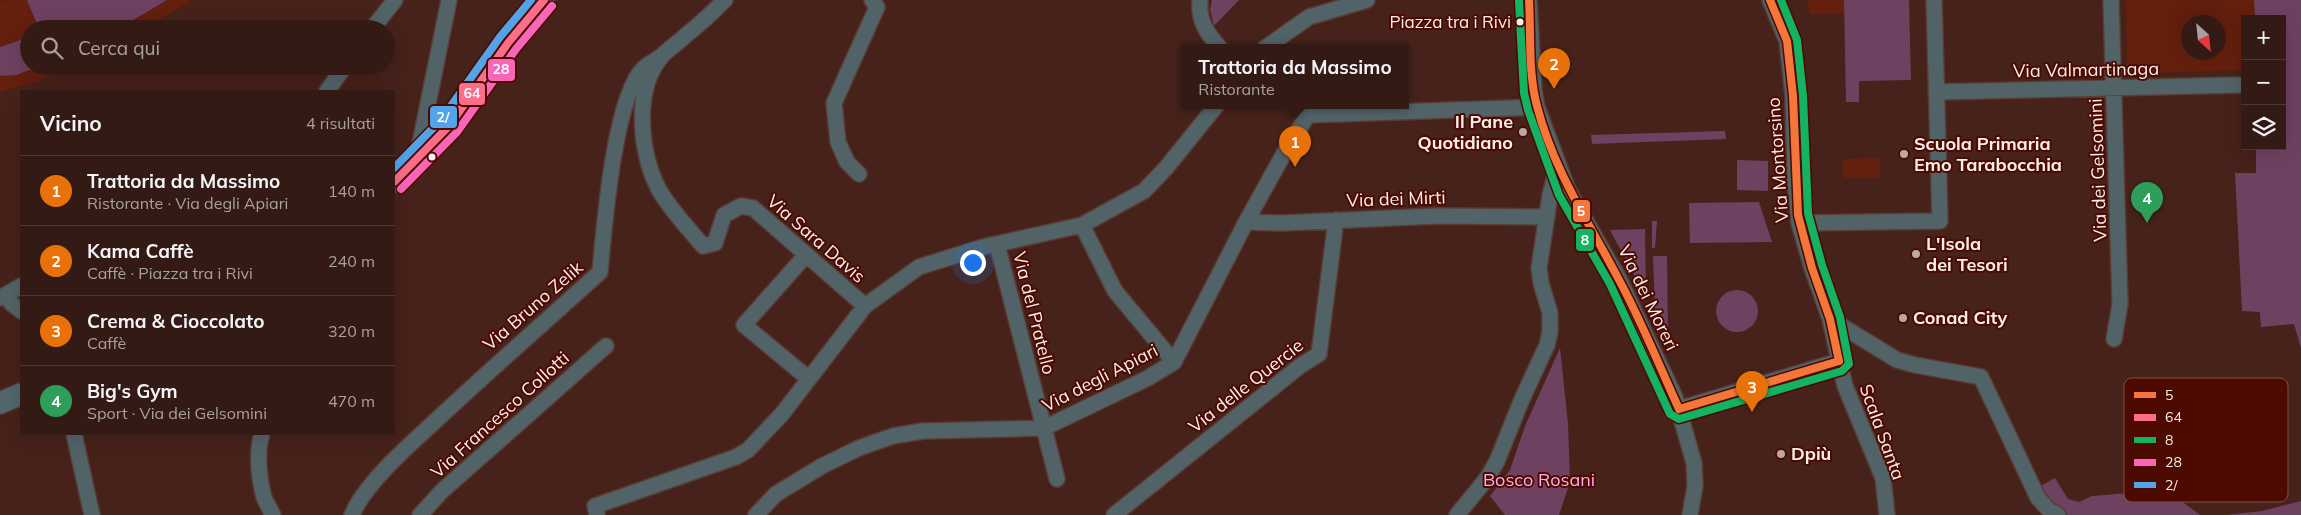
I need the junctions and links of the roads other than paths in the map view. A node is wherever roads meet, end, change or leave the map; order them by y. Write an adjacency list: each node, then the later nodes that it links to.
1 (396, 0): 12 (street)
2 (449, 0): 23 (street)
3 (544, 0): 23 (main road)
4 (725, 0): 15 (street, Via Sara Davis)
5 (872, 0): 25 (street)
6 (1200, 0): 13 (street)
7 (1366, 0): 14 (street)
8 (1529, 0): 21 (street)
9 (1770, 0): 30 (street, Via Montorsino)
10 (1934, 0): 20 (street)
11 (2111, 0): 18 (street, Via dei Gelsomini)
12 (379, 20)
13 (1216, 44)
14 (1271, 44)
15 (661, 56): 33 (street, Via Sara Davis); 55 (street, Via Bruno Zelik)
16 (339, 75): 19 (street)
17 (2238, 85): 18 (street, Via Valmartinaga)
18 (2114, 87): 20 (street, Via Valmartinaga); 39 (street, Via dei Gelsomini)
19 (328, 90)
20 (1936, 92): 30 (street)
21 (1537, 106): 24 (street, Via dei Moreri); 29 (street, Via degli Apiari)
22 (1214, 109): 31 (street, Via Sara Davis)
23 (417, 160): 26 (main road)
24 (1558, 165): 27 (street); 46 (street, Via dei Moreri)
25 (859, 174)
26 (395, 181)
27 (1547, 217): 28 (street, Via dei Mirti); 60 (street)
28 (1336, 220): 29 (street, Via dei Mirti); 59 (street, Via delle Quercie)
29 (1246, 222): 41 (street, Via degli Apiari)
30 (1799, 223): 38 (street, Via Montorsino)
31 (1082, 225): 32 (street, Via Sara Davis); 41 (street)
32 (997, 244): 36 (street, Via Sara Davis); 47 (street, Via del Pratello)
33 (806, 255): 36 (street, Via Sara Davis); 43 (street)
34 (20, 287): 35 (street)
35 (3, 296): 37 (street)
36 (865, 306): 43 (street)
37 (20, 310)
38 (1830, 319): 42 (street, Via Montorsino); 63 (street)
39 (2114, 338)
40 (606, 346): 56 (street, Via Francesco Collotti)
41 (1174, 362): 47 (street, Via degli Apiari)
42 (1839, 362): 46 (street); 62 (street, Scala Santa)
43 (809, 379): 57 (street)
44 (20, 394): 45 (main road)
45 (0, 403)
46 (1679, 409): 61 (street, Via dei Moreri)
47 (1044, 428): 50 (street, Via del Pratello); 58 (street, Via degli Apiari)
48 (74, 435): 51 (street)
49 (262, 435): 54 (street)
50 (1057, 479)
51 (87, 490): 52 (street); 53 (street)
52 (85, 515)
53 (92, 515)
54 (273, 515)
55 (352, 515)
56 (420, 515)
57 (597, 515)
58 (756, 515)
59 (1114, 515)
60 (1457, 515)
61 (1690, 515)
62 (1887, 515)
63 (2058, 515)

